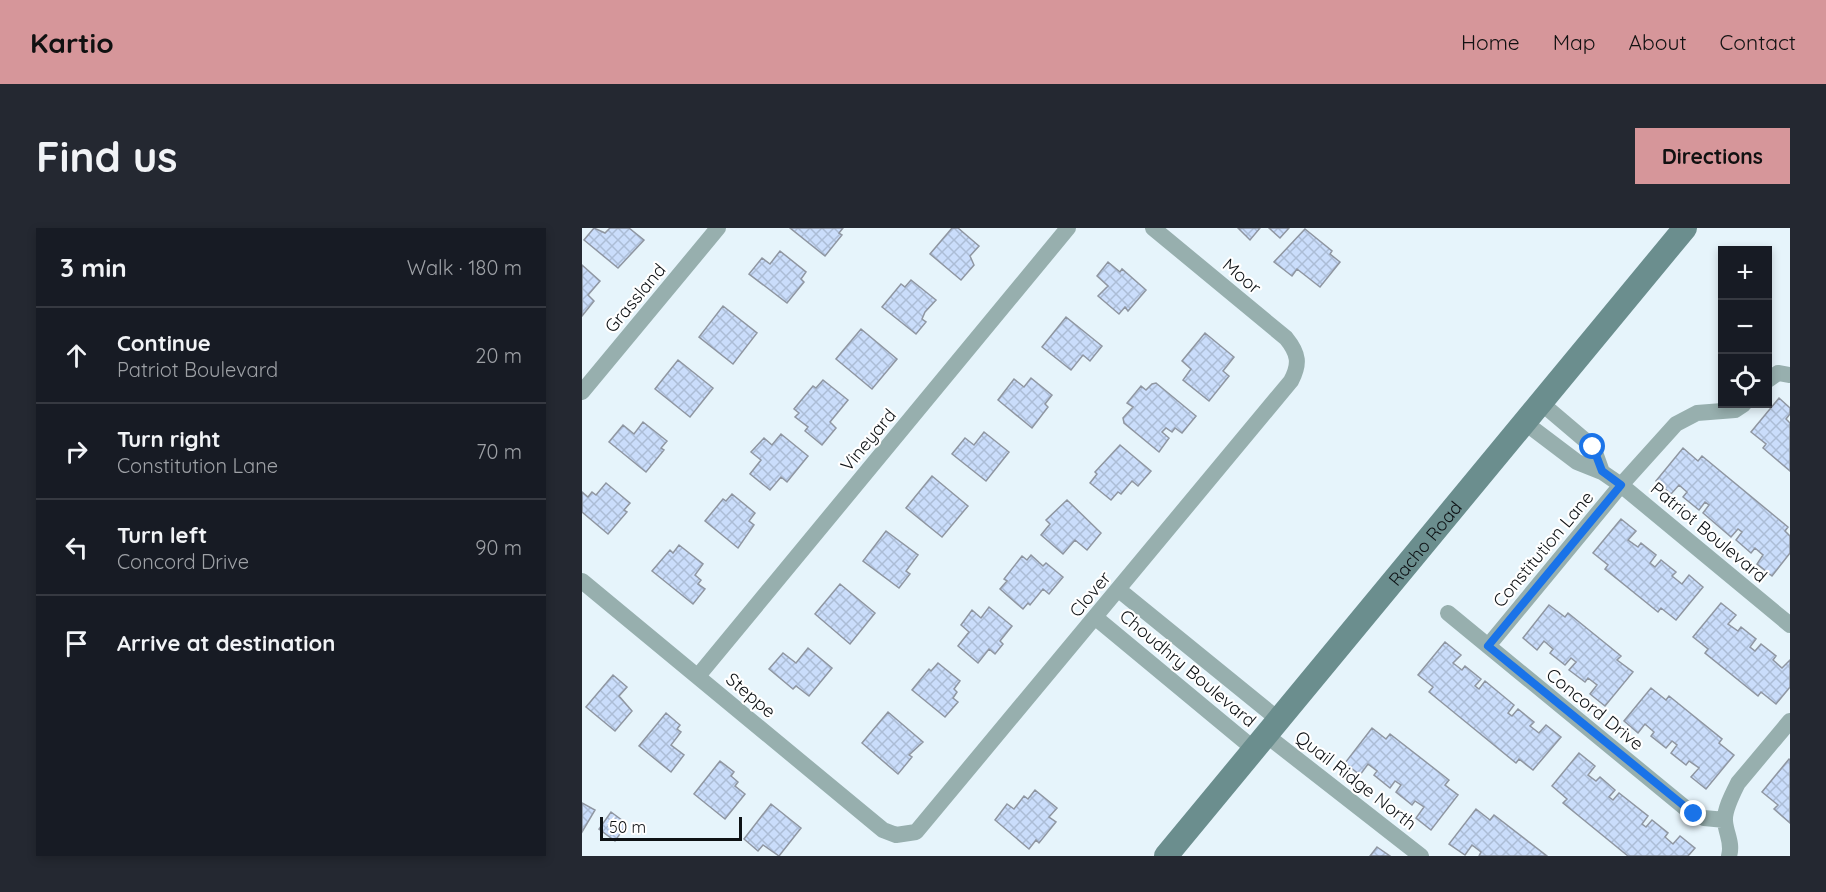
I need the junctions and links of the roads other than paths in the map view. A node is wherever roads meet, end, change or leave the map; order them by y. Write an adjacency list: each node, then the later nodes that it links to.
1 (718, 228): 8 (street, Grassland)
2 (1068, 228): 20 (street, Vineyard)
3 (1153, 228): 5 (street, Moor)
4 (1685, 228): 9 (street, Racho Road)
5 (1298, 361): 15 (street, Clover)
6 (1790, 375): 7 (street)
7 (1772, 376)
8 (582, 392)
9 (1540, 402): 11 (street, Racho Road); 12 (street, Patriot Boulevard)
10 (1737, 408): 13 (street, Constitution Lane)
11 (1524, 422): 12 (street, Patriot Boulevard); 22 (street, Racho Road)
12 (1602, 471): 13 (street, Patriot Boulevard)
13 (1621, 485): 18 (street, Patriot Boulevard); 19 (street, Constitution Lane)
14 (582, 581): 20 (street, Steppe)
15 (1119, 590): 17 (street, Clover); 22 (street, Choudhry Boulevard)
16 (1448, 613): 19 (street, Concord Drive)
17 (1096, 618): 22 (street, Choudhry Boulevard); 24 (street, Clover)
18 (1790, 625)
19 (1488, 646): 23 (street, Concord Drive)
20 (698, 676): 24 (street, Steppe)
21 (1789, 724): 23 (street)
22 (1266, 735): 25 (street, Racho Road); 26 (street, Quail Ridge North)
23 (1725, 820): 27 (street)
24 (897, 835)
25 (1173, 853)
26 (1421, 856)
27 (1729, 856)

